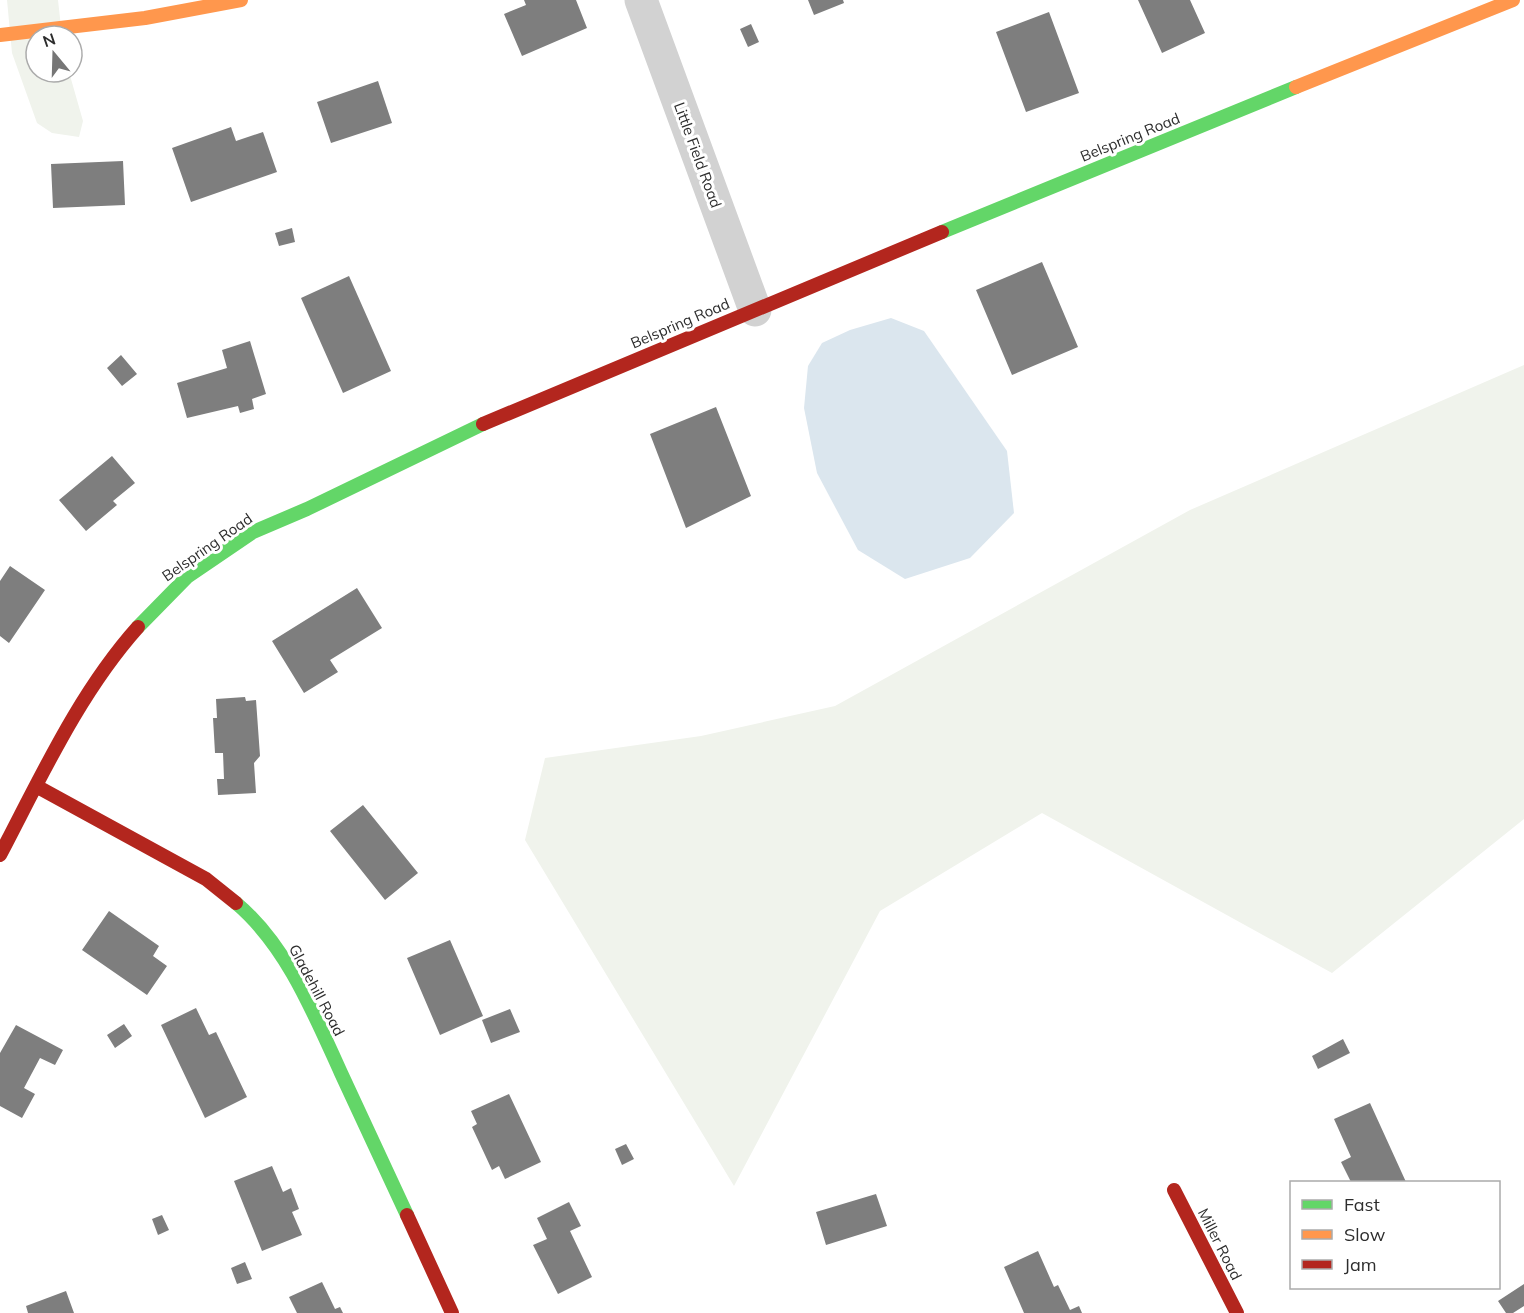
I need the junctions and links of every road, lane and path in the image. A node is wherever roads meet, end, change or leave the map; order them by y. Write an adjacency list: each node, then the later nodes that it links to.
1 (241, 0): 4 (street)
2 (641, 0): 5 (street, Little Field Road)
3 (1513, 0): 5 (street, Belspring Road)
4 (0, 35)
5 (755, 310): 6 (street, Belspring Road)
6 (36, 786): 7 (street, Belspring Road); 9 (street, Gladehill Road)
7 (0, 855)
8 (1174, 1190): 10 (street, Miller Road)
9 (452, 1313)
10 (1237, 1313)

